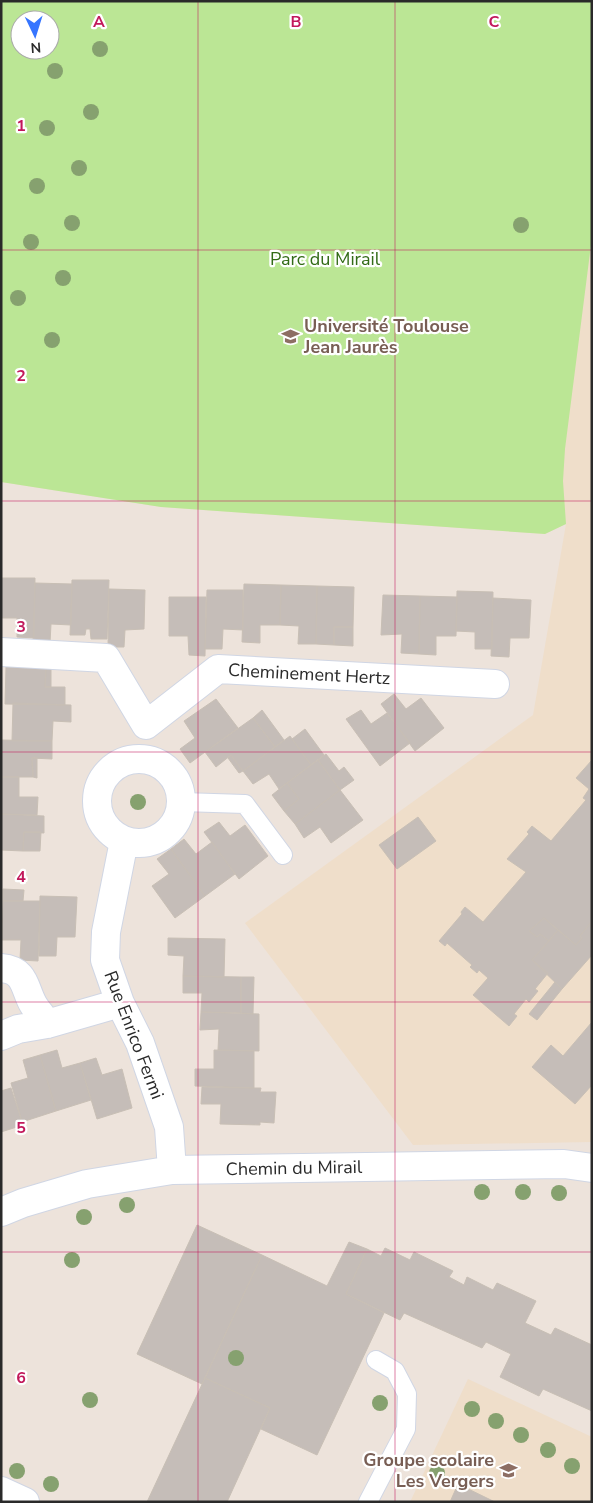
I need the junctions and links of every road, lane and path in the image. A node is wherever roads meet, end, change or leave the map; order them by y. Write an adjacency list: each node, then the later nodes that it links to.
1 (1, 652): 3 (street)
2 (495, 684): 3 (street, Cheminement Hertz)
3 (146, 725): 4 (street)
4 (146, 759): 5 (street); 6 (street)
5 (182, 802): 6 (street); 7 (lane)
6 (124, 841): 9 (street, Rue Enrico Fermi)
7 (283, 855)
8 (1, 968): 10 (street)
9 (120, 1003): 10 (street); 13 (street, Rue Enrico Fermi)
10 (47, 1024): 11 (street)
11 (1, 1036)
12 (592, 1168): 13 (street, Chemin du Mirail)
13 (172, 1170): 14 (street, Chemin du Mirail)
14 (1, 1212)
15 (376, 1360): 18 (lane)
16 (1, 1491): 17 (street)
17 (25, 1502)
18 (368, 1502)

